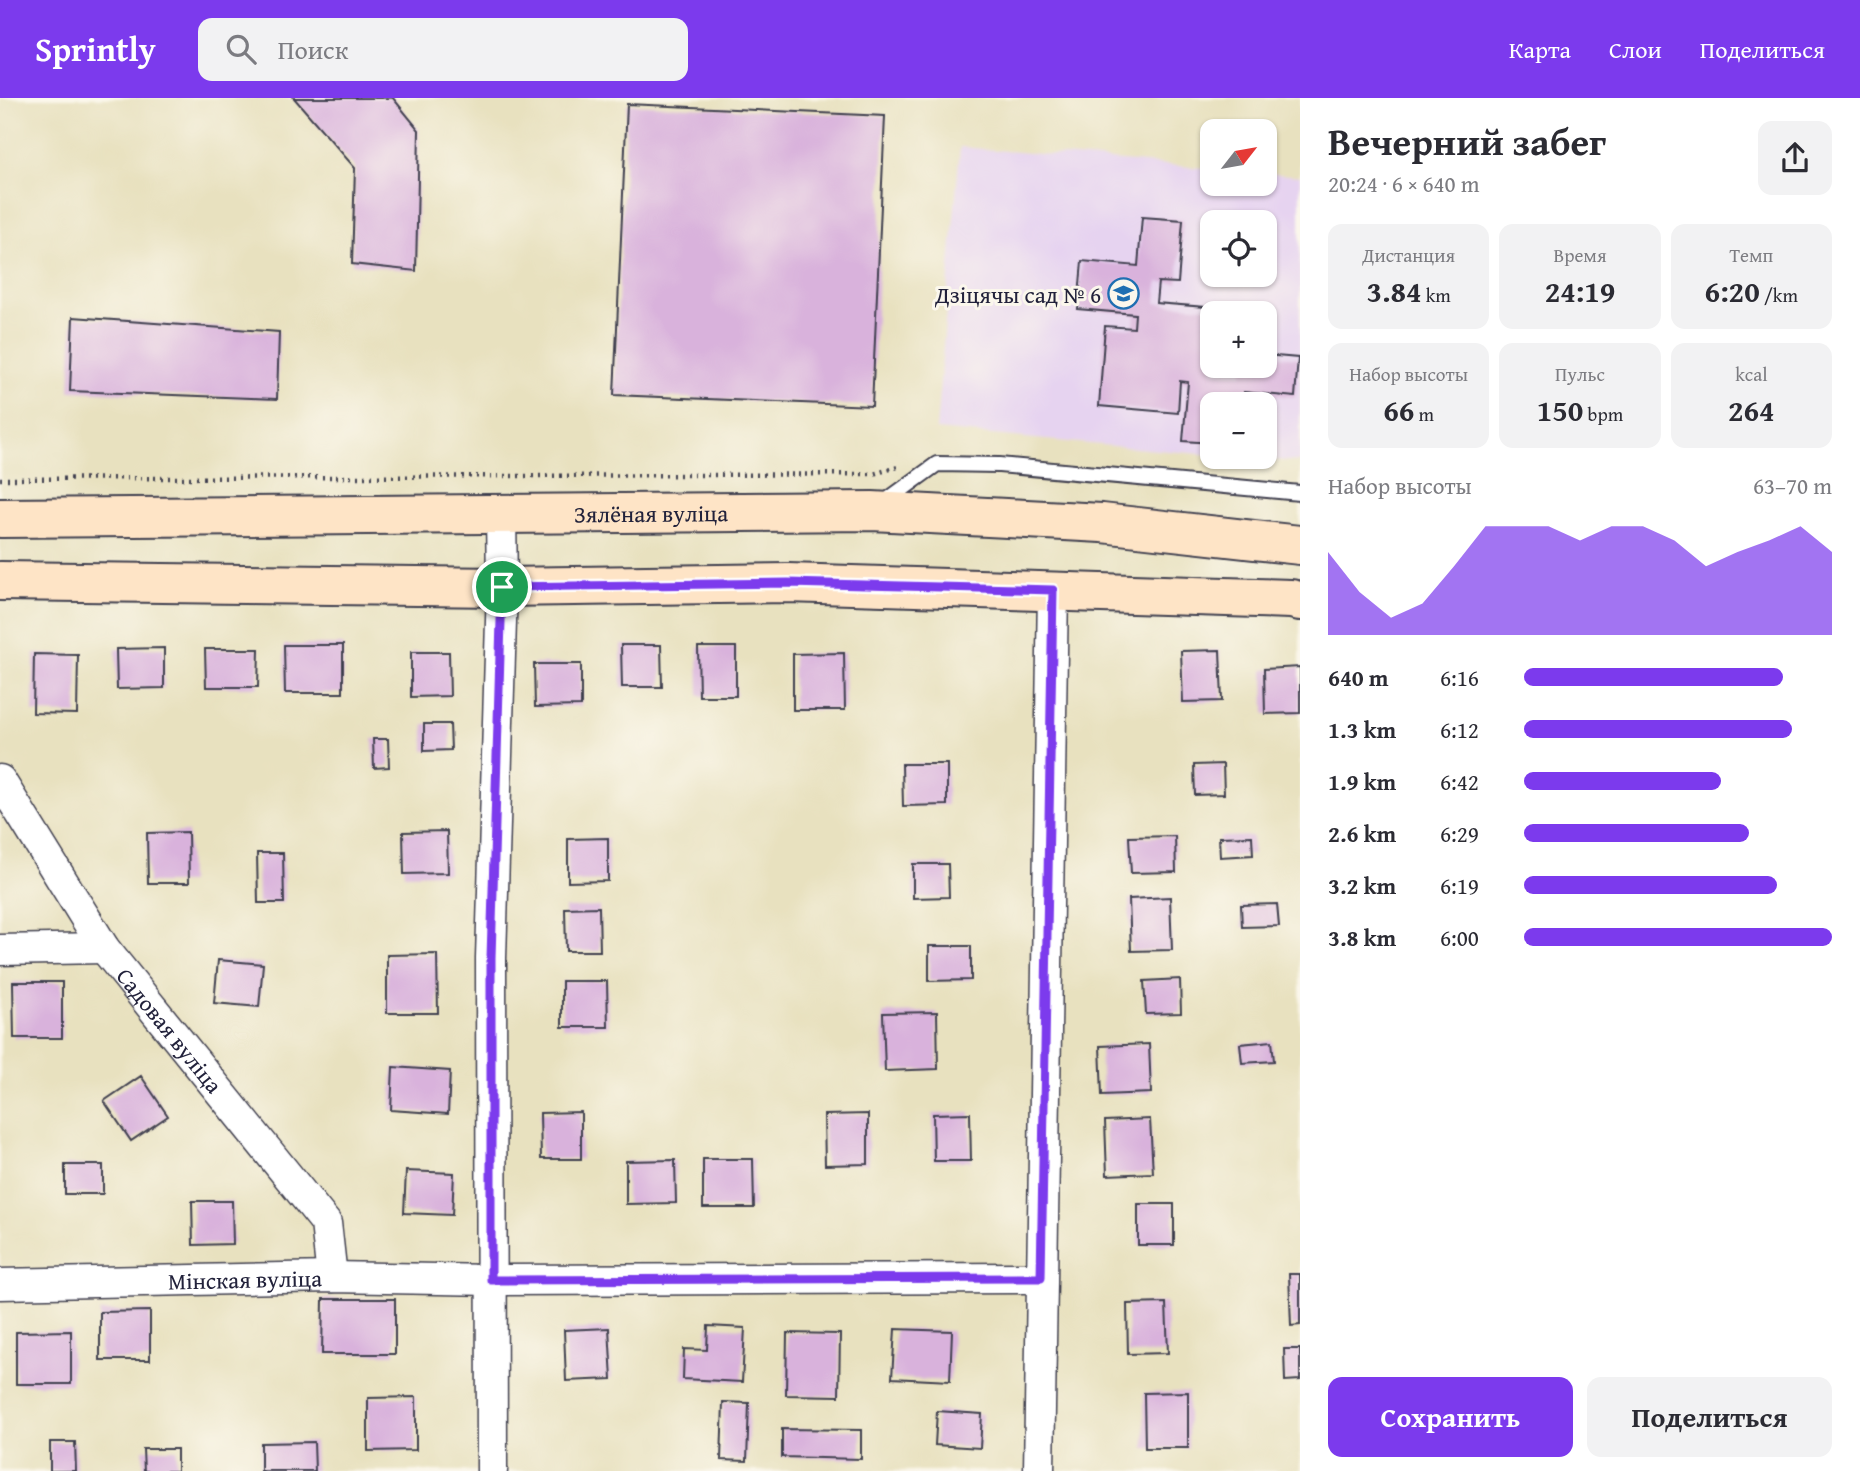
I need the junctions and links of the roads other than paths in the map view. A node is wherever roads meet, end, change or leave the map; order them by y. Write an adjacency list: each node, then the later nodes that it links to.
1 (1300, 494): 2 (lane)
2 (872, 510): 3 (main road, Зялёная вуліца); 5 (main road, Зялёная вуліца)
3 (501, 513): 4 (main road, Зялёная вуліца); 7 (street)
4 (0, 518)
5 (1300, 545)
6 (0, 581): 7 (main road)
7 (502, 587): 8 (main road); 15 (street)
8 (1053, 590): 9 (main road); 14 (street)
9 (1300, 601)
10 (0, 780): 11 (street, Садовая вуліца)
11 (104, 948): 12 (street); 13 (street, Садовая вуліца)
12 (0, 950)
13 (332, 1277): 15 (street, Мінская вуліца); 16 (street, Мінская вуліца)
14 (1041, 1278): 15 (street); 18 (street)
15 (491, 1280): 17 (street)
16 (0, 1284)
17 (492, 1471)
18 (1039, 1471)

